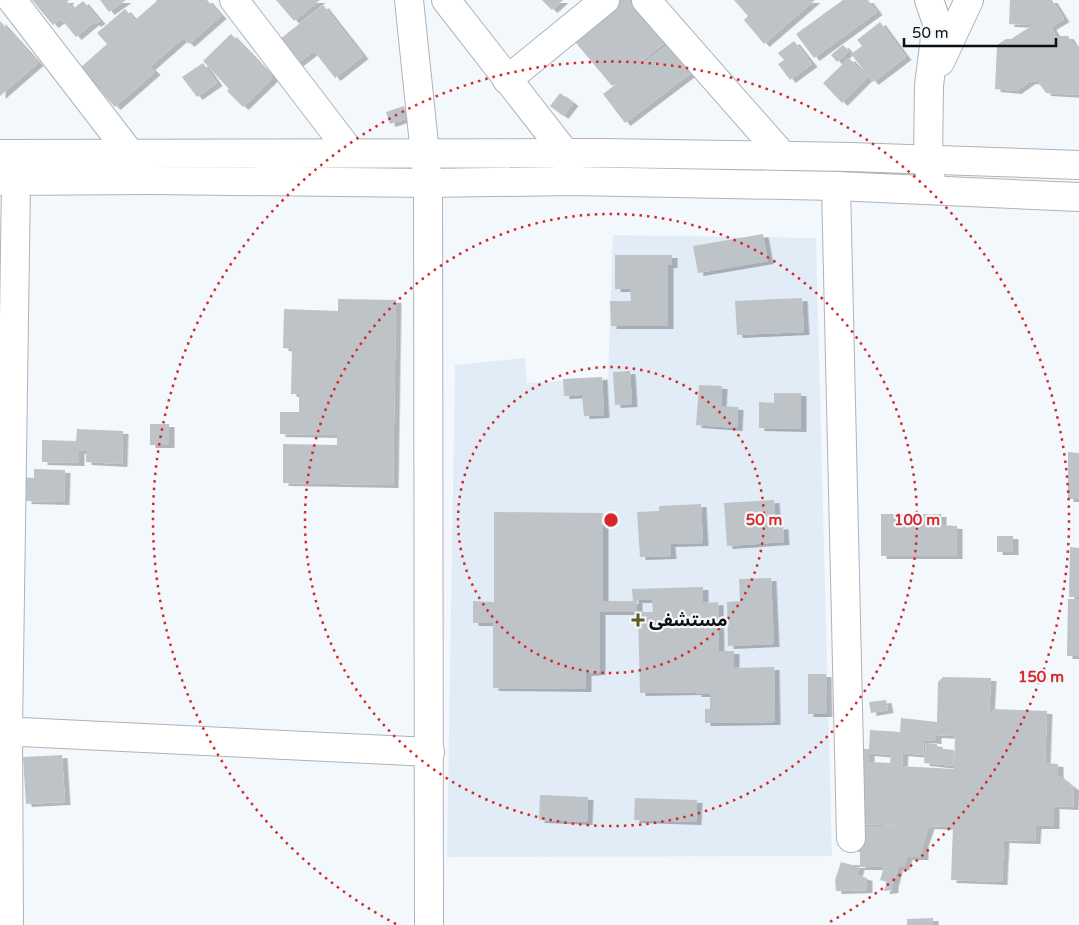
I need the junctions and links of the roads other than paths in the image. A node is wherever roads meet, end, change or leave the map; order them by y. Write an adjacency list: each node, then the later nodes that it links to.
1 (12, 0): 13 (street)
2 (234, 0): 14 (street)
3 (409, 0): 11 (street)
4 (446, 0): 9 (street)
5 (605, 0): 9 (street)
6 (646, 0): 16 (street)
7 (929, 0): 10 (street)
8 (969, 0): 10 (street)
9 (507, 80): 15 (street)
10 (929, 85): 17 (street)
11 (425, 153): 14 (street); 15 (street); 22 (street)
12 (0, 154): 13 (street)
13 (129, 154): 14 (street); 19 (street)
14 (351, 154)
15 (566, 154): 16 (street); 21 (street)
16 (782, 156): 17 (street)
17 (928, 160): 18 (street); 24 (street)
18 (1079, 165)
19 (150, 180): 20 (street); 22 (street)
20 (8, 181): 26 (street)
21 (573, 181): 22 (street); 23 (street)
22 (428, 183): 27 (street)
23 (836, 186): 24 (street); 28 (street)
24 (932, 190): 25 (street)
25 (1079, 198)
26 (4, 731): 27 (street); 29 (street)
27 (430, 752): 30 (street)
28 (851, 838)
29 (9, 925)
30 (429, 925)

